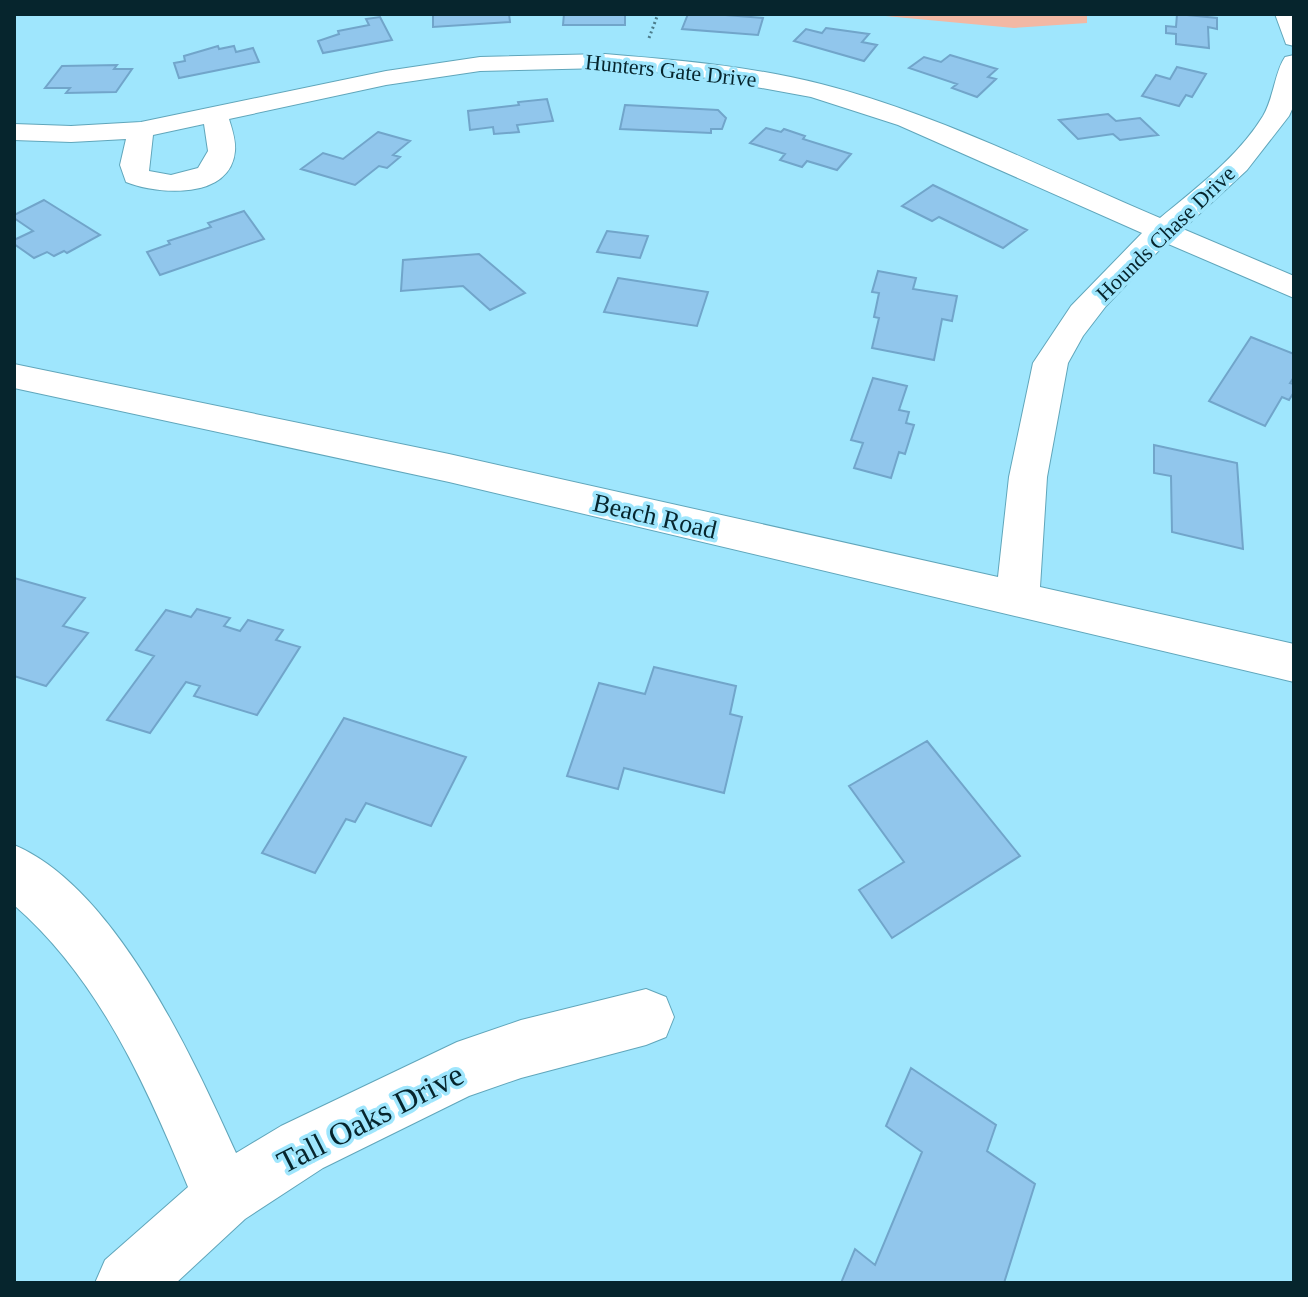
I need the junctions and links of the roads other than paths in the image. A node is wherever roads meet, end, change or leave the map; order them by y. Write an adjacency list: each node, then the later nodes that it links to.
1 (1286, 14): 2 (street)
2 (1294, 39)
3 (1294, 62): 7 (street, Hounds Chase Drive)
4 (215, 117): 5 (street, Hunters Gate Drive); 5 (street); 7 (street, Hunters Gate Drive)
5 (141, 130): 6 (street, Hunters Gate Drive)
6 (14, 132)
7 (1164, 231): 8 (street, Hunters Gate Drive); 10 (street, Hounds Chase Drive)
8 (1294, 288)
9 (14, 376): 10 (street, Beach Road)
10 (1018, 598): 11 (street, Beach Road)
11 (1294, 663)
12 (14, 871): 14 (street)
13 (646, 1017): 14 (street, Tall Oaks Drive)
14 (223, 1197): 15 (street, Tall Oaks Drive)
15 (128, 1283)

